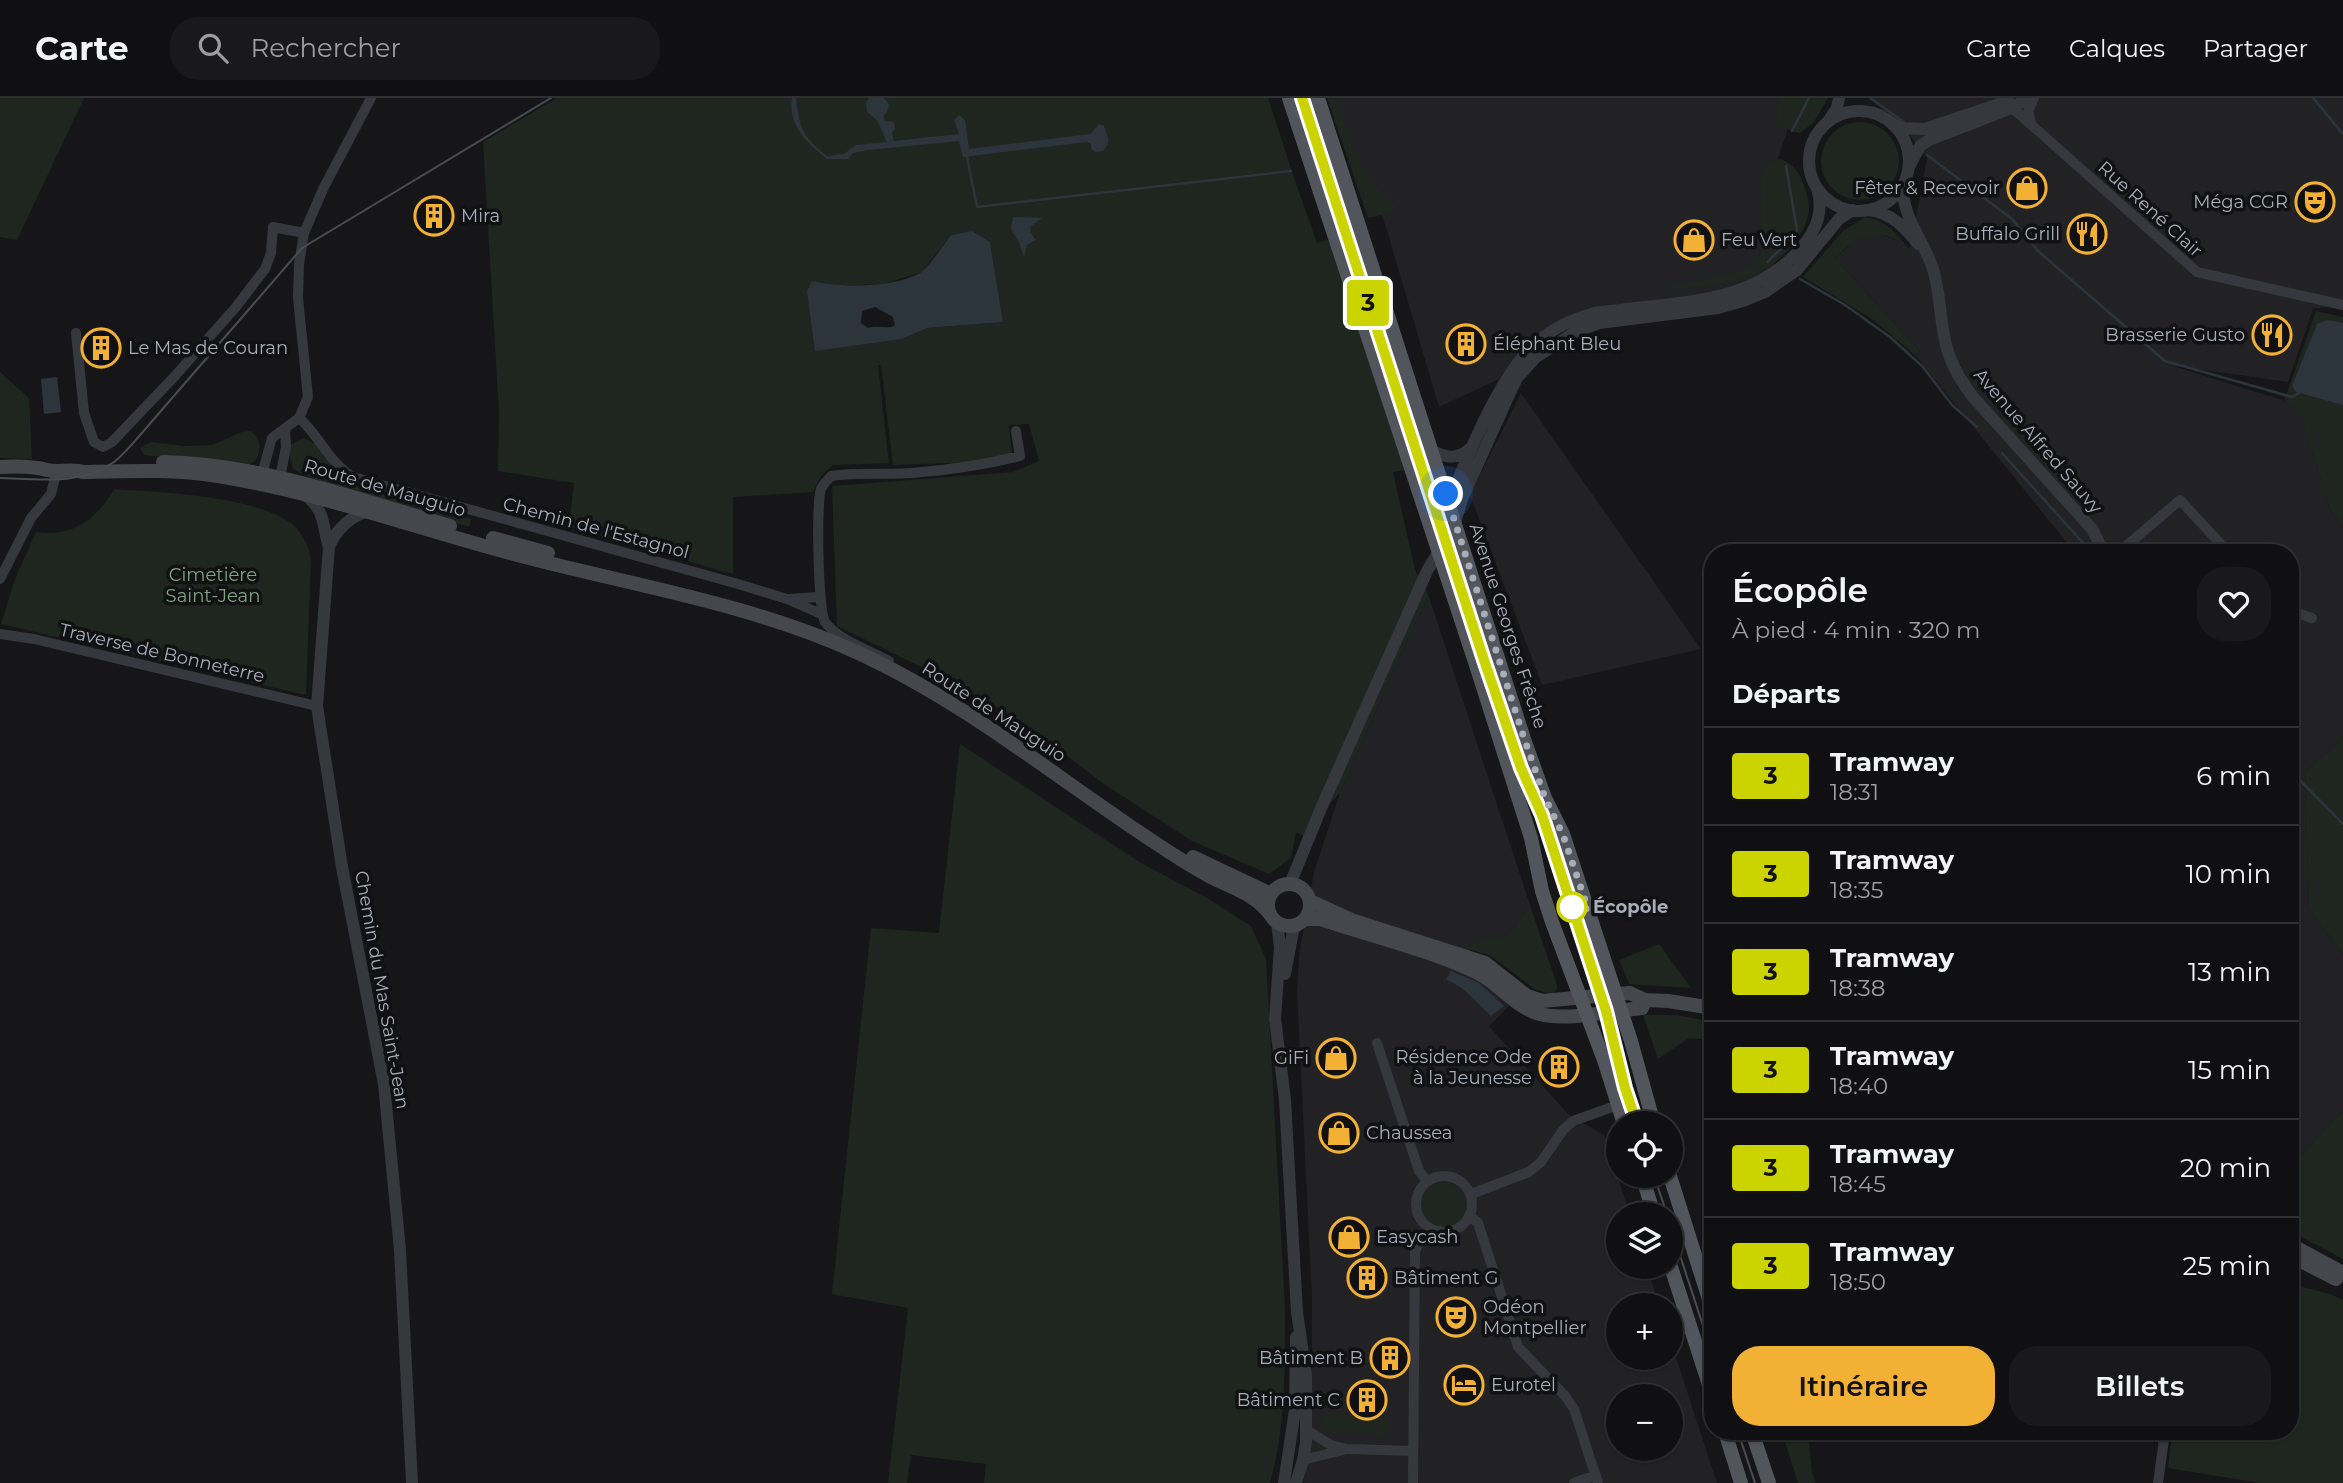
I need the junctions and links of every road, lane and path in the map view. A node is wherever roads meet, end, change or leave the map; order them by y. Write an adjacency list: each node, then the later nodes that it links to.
1 (371, 98): 20 (street)
2 (1289, 98): 37 (main road)
3 (1318, 98): 28 (main road, Avenue Georges Frêche)
4 (1839, 98): 12 (street)
5 (1858, 98): 11 (street)
6 (1985, 98): 10 (street)
7 (2028, 98): 9 (street)
8 (2034, 98): 14 (street)
9 (2007, 104): 10 (street); 14 (street, Rue René Clair); 15 (street)
10 (1975, 112): 13 (street)
11 (1880, 116): 12 (street); 13 (street)
12 (1828, 122): 17 (street)
13 (1891, 123): 15 (street)
14 (2033, 126): 22 (street, Rue René Clair)
15 (1908, 169): 16 (street)
16 (1904, 183): 19 (street); 21 (street, Avenue Alfred Sauvy)
17 (1817, 188): 18 (street); 27 (street)
18 (1853, 210): 19 (street); 40 (street)
19 (1869, 210): 21 (street, Avenue Alfred Sauvy)
20 (304, 233): 23 (street); 24 (street)
21 (1933, 268): 43 (street, Avenue Alfred Sauvy)
22 (2343, 305)
23 (76, 333)
24 (299, 418): 25 (street); 51 (street, Chemin de l'Estagnol)
25 (285, 429): 32 (street); 33 (street)
26 (1016, 431): 50 (street)
27 (1475, 442): 28 (street); 36 (street)
28 (1432, 451): 36 (main road, Avenue Georges Frêche)
29 (0, 467): 30 (main road, Route de Mauguio)
30 (60, 472): 31 (main road, Route de Mauguio); 33 (main road, Route de Mauguio); 48 (street)
31 (0, 473)
32 (280, 478): 33 (main road); 35 (main road, Route de Mauguio)
33 (261, 480): 34 (main road, Route de Mauguio)
34 (307, 496): 35 (main road, Route de Mauguio); 39 (street, Chemin du Mas Saint-Jean)
35 (343, 500): 38 (main road, Route de Mauguio); 39 (street); 41 (street); 49 (main road, Route de Mauguio)
36 (1449, 503): 37 (main road); 40 (main road, Avenue Georges Frêche)
37 (1425, 512): 42 (main road)
38 (365, 513): 41 (street, Chemin du Mas Saint-Jean); 49 (main road, Route de Mauguio)
39 (324, 520): 46 (street, Chemin du Mas Saint-Jean)
40 (1455, 523): 42 (main road); 64 (main road, Avenue Georges Frêche)
41 (344, 524): 46 (street, Chemin du Mas Saint-Jean)
42 (1432, 533): 47 (main road)
43 (2100, 544)
44 (2129, 544): 45 (street)
45 (2221, 544)
46 (329, 547): 57 (street, Chemin du Mas Saint-Jean)
47 (1438, 553): 59 (street); 65 (main road)
48 (0, 579)
49 (678, 593): 56 (main road, Route de Mauguio)
50 (819, 597): 51 (street, Chemin de l'Estagnol); 52 (street)
51 (787, 599): 52 (street, Chemin de l'Estagnol)
52 (821, 614): 56 (street, Chemin de l'Estagnol)
53 (2299, 614): 54 (street)
54 (2312, 618)
55 (0, 634): 57 (street, Traverse de Bonneterre)
56 (948, 700): 58 (main road, Route de Mauguio)
57 (317, 706): 99 (street, Chemin du Mas Saint-Jean)
58 (1123, 821): 60 (main road, Route de Mauguio); 62 (main road, Route de Mauguio)
59 (1290, 884): 60 (main road); 61 (main road)
60 (1271, 894): 62 (main road)
61 (1310, 901): 63 (main road); 65 (main road)
62 (1273, 918): 63 (main road); 71 (street)
63 (1301, 922): 69 (main road); 71 (street)
64 (1615, 994): 65 (main road); 66 (main road); 68 (main road, Avenue Georges Frêche)
65 (1579, 998): 69 (main road)
66 (1644, 1000): 67 (main road); 68 (main road)
67 (1704, 1007)
68 (1621, 1010): 69 (main road); 74 (main road, Avenue Georges Frêche)
69 (1585, 1013): 72 (main road)
70 (1377, 1043): 75 (street)
71 (1280, 1048): 86 (street)
72 (1618, 1105): 73 (main road); 77 (street)
73 (1620, 1111)
74 (1650, 1111)
75 (1427, 1181): 77 (street); 79 (street)
76 (1674, 1188): 85 (main road)
77 (1471, 1194): 78 (street)
78 (1469, 1215): 79 (street); 98 (street)
79 (1440, 1231): 95 (street)
80 (2299, 1249): 82 (main road)
81 (2299, 1260): 84 (main road)
82 (2343, 1273)
83 (1675, 1279): 87 (main road)
84 (2343, 1282)
85 (1704, 1284)
86 (1297, 1312): 88 (street); 89 (street)
87 (1704, 1368)
88 (1296, 1379): 93 (street); 96 (street)
89 (1305, 1429): 93 (street); 94 (street); 97 (street)
90 (1728, 1440): 104 (main road)
91 (1755, 1440): 105 (main road)
92 (2164, 1440): 106 (street)
93 (1300, 1442): 96 (street); 97 (street)
94 (1347, 1449): 95 (street); 97 (street)
95 (1412, 1451): 102 (street)
96 (1288, 1458): 100 (street)
97 (1303, 1460): 101 (street)
98 (1597, 1479): 103 (street)
99 (412, 1483)
100 (1284, 1483)
101 (1296, 1483)
102 (1412, 1483)
103 (1573, 1483)
104 (1741, 1483)
105 (1769, 1483)
106 (2158, 1483)

